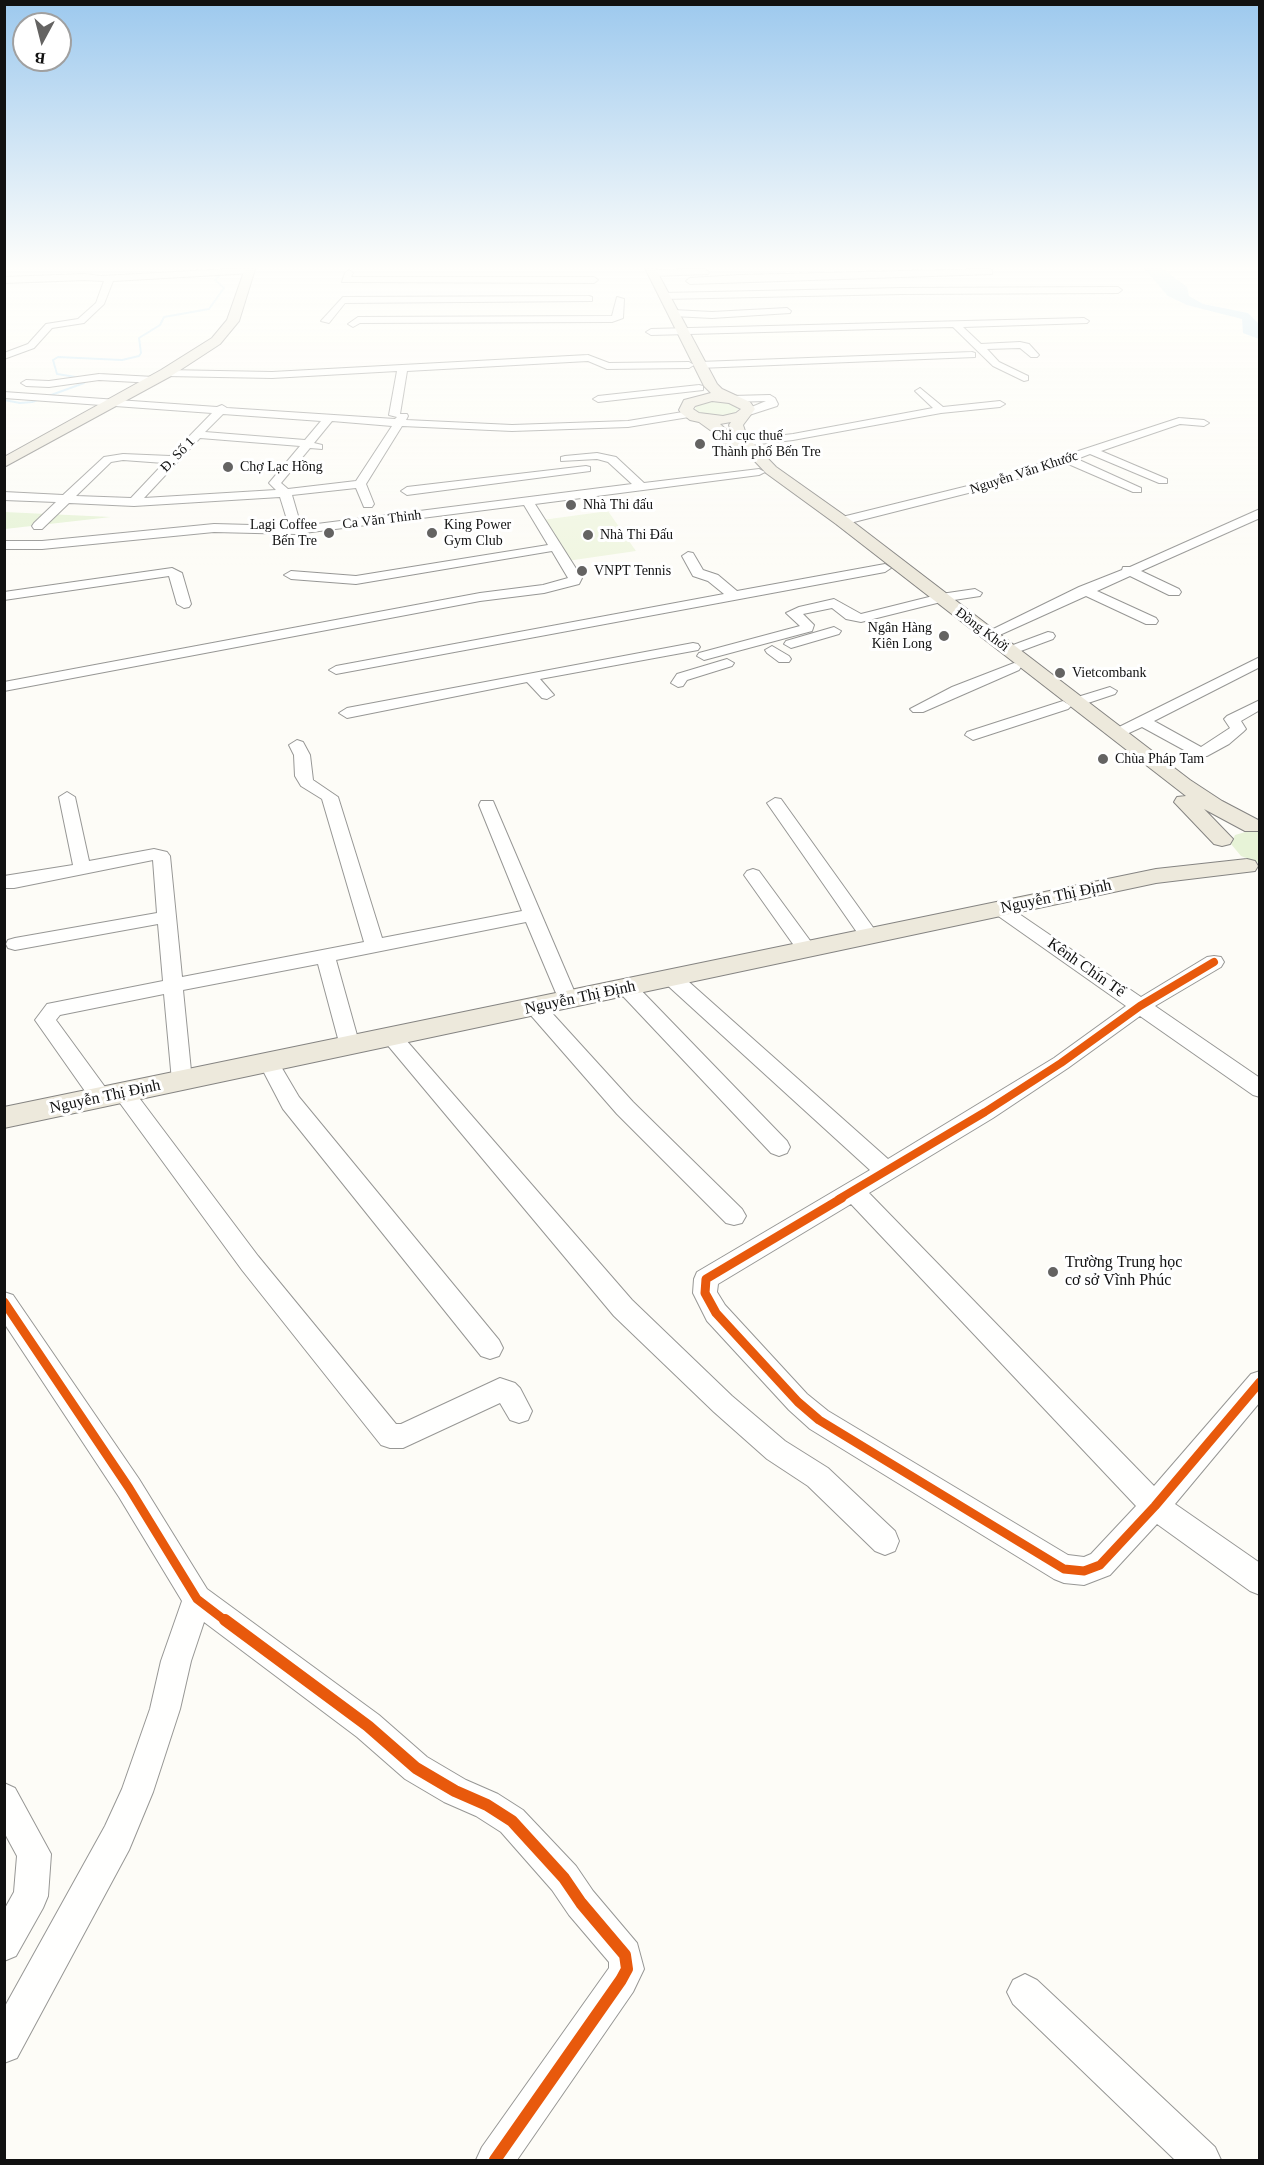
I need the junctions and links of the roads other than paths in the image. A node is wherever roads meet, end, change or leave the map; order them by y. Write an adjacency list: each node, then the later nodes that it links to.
1 (175, 367): 5 (main road)
2 (403, 367): 5 (street); 21 (street)
3 (697, 367): 6 (street); 14 (main road, Đồng Khởi); 17 (main road, Đồng Khởi)
4 (1002, 367): 7 (street)
5 (166, 373): 8 (main road)
6 (738, 375)
7 (1024, 378)
8 (154, 380): 9 (street); 12 (main road)
9 (16, 382)
10 (920, 391): 18 (street)
11 (4, 393): 12 (street); 12 (street)
12 (120, 399): 15 (street); 32 (main road)
13 (598, 399): 17 (street)
14 (732, 399): 17 (main road); 19 (main road, Đồng Khởi); 19 (street)
15 (226, 402): 20 (street); 21 (street); 23 (street, Đ. Số 1)
16 (1000, 404): 18 (street)
17 (694, 405): 19 (main road); 21 (street); 34 (main road, Đồng Khởi)
18 (941, 410): 24 (street)
19 (744, 414): 24 (main road)
20 (336, 417): 21 (street); 25 (street)
21 (399, 418): 38 (street)
22 (1203, 423): 27 (street, Nguyễn Văn Khước)
23 (197, 435): 25 (street); 29 (street, Đ. Số 1)
24 (743, 443): 50 (main road, Đồng Khởi)
25 (313, 445): 42 (street)
26 (561, 447): 28 (street)
27 (1092, 451): 31 (street, Nguyễn Văn Khước); 37 (street)
28 (597, 456): 30 (street); 39 (street)
29 (173, 460): 44 (street); 46 (street, Đ. Số 1)
30 (557, 460)
31 (1061, 461): 35 (street); 40 (street); 50 (street, Nguyễn Văn Khước)
32 (4, 463)
33 (586, 470): 36 (street)
34 (759, 472): 39 (street, Ca Văn Thỉnh); 56 (main road, Đồng Khởi)
35 (1084, 475)
36 (481, 481): 41 (street); 48 (street)
37 (1163, 481)
38 (360, 484): 42 (street); 47 (street)
39 (640, 486): 45 (street, Ca Văn Thỉnh)
40 (1137, 490)
41 (407, 491)
42 (285, 492): 46 (street); 52 (street)
43 (4, 496): 44 (street)
44 (65, 499): 46 (street); 51 (street)
45 (526, 501): 48 (street, Ca Văn Thỉnh); 54 (street)
46 (134, 502)
47 (368, 504)
48 (498, 505): 52 (street, Ca Văn Thỉnh)
49 (1260, 513): 57 (street)
50 (842, 521): 65 (main road, Đồng Khởi)
51 (38, 526)
52 (296, 530): 53 (street, Ca Văn Thỉnh)
53 (4, 545)
54 (556, 547): 58 (street); 77 (street)
55 (688, 555): 64 (street)
56 (885, 568): 59 (street); 65 (main road, Đồng Khởi)
57 (1128, 570): 60 (street); 61 (street)
58 (291, 575)
59 (778, 588): 64 (street); 67 (street)
60 (1084, 590): 68 (street); 70 (street)
61 (1174, 592)
62 (975, 593): 65 (street)
63 (4, 596): 66 (street)
64 (733, 596): 74 (street)
65 (935, 600): 67 (street); 70 (main road, Đồng Khởi); 72 (main road, Đồng Khởi)
66 (184, 604)
67 (799, 611): 75 (street)
68 (1151, 621)
69 (834, 631): 76 (street)
70 (988, 635): 72 (main road, Đồng Khởi)
71 (1048, 636): 72 (street)
72 (1012, 659): 80 (main road, Đồng Khởi); 82 (street)
73 (1260, 660): 84 (street)
74 (336, 670)
75 (530, 676): 79 (street); 83 (street)
76 (678, 683)
77 (4, 687)
78 (1110, 691): 80 (street)
79 (547, 695)
80 (1070, 704): 85 (main road, Đồng Khởi); 86 (street); 92 (main road, Đồng Khởi)
81 (1260, 704): 84 (street)
82 (918, 709)
83 (347, 713)
84 (1143, 721): 85 (street)
85 (1118, 733): 91 (main road, Đồng Khởi)
86 (974, 735)
87 (297, 745): 103 (street)
88 (67, 798): 94 (street)
89 (775, 803): 101 (street)
90 (487, 805): 99 (street)
91 (1256, 827): 92 (main road, Nguyễn Thị Định)
92 (1222, 843): 93 (main road, Đồng Khởi); 96 (main road, Nguyễn Thị Định)
93 (1253, 867): 96 (main road, Nguyễn Thị Định)
94 (82, 868): 97 (street); 100 (street)
95 (753, 875): 104 (street)
96 (1156, 876): 98 (main road, Nguyễn Thị Định)
97 (4, 882)
98 (1000, 909): 101 (main road, Nguyễn Thị Định); 111 (street, Kênh Chín Tế)
99 (533, 915): 103 (street); 110 (street)
100 (166, 917): 102 (street); 108 (street)
101 (870, 937): 104 (main road, Nguyễn Thị Định)
102 (15, 944)
103 (375, 946): 105 (street)
104 (807, 950): 107 (main road, Nguyễn Thị Định)
105 (326, 956): 108 (street); 114 (street)
106 (1214, 962): 111 (street)
107 (673, 979): 109 (main road, Nguyễn Thị Định); 121 (street)
108 (172, 986): 116 (street); 118 (street)
109 (627, 988): 110 (main road, Nguyễn Thị Định); 120 (street)
110 (568, 1000): 112 (main road, Nguyễn Thị Định)
111 (1140, 1006): 117 (street, Kênh Chín Tế); 121 (street)
112 (535, 1007): 113 (main road, Nguyễn Thị Định); 123 (street)
113 (392, 1037): 114 (main road, Nguyễn Thị Định); 129 (street)
114 (351, 1046): 115 (main road, Nguyễn Thị Định)
115 (268, 1063): 116 (main road, Nguyễn Thị Định); 125 (street)
116 (182, 1081): 118 (main road, Nguyễn Thị Định)
117 (1260, 1089)
118 (113, 1095): 119 (main road, Nguyễn Thị Định); 127 (street)
119 (4, 1118)
120 (779, 1147)
121 (887, 1172): 122 (street)
122 (854, 1192): 128 (street); 128 (street)
123 (734, 1216)
124 (4, 1302): 131 (street)
125 (490, 1348)
126 (1260, 1382): 128 (street)
127 (519, 1411)
128 (1155, 1506): 130 (street)
129 (885, 1541)
130 (1260, 1581)
131 (197, 1599): 135 (street); 136 (street)
132 (4, 1799): 133 (street)
133 (4, 1944)
134 (1025, 1992): 137 (street)
135 (4, 2044)
136 (495, 2160)
137 (1202, 2160)

